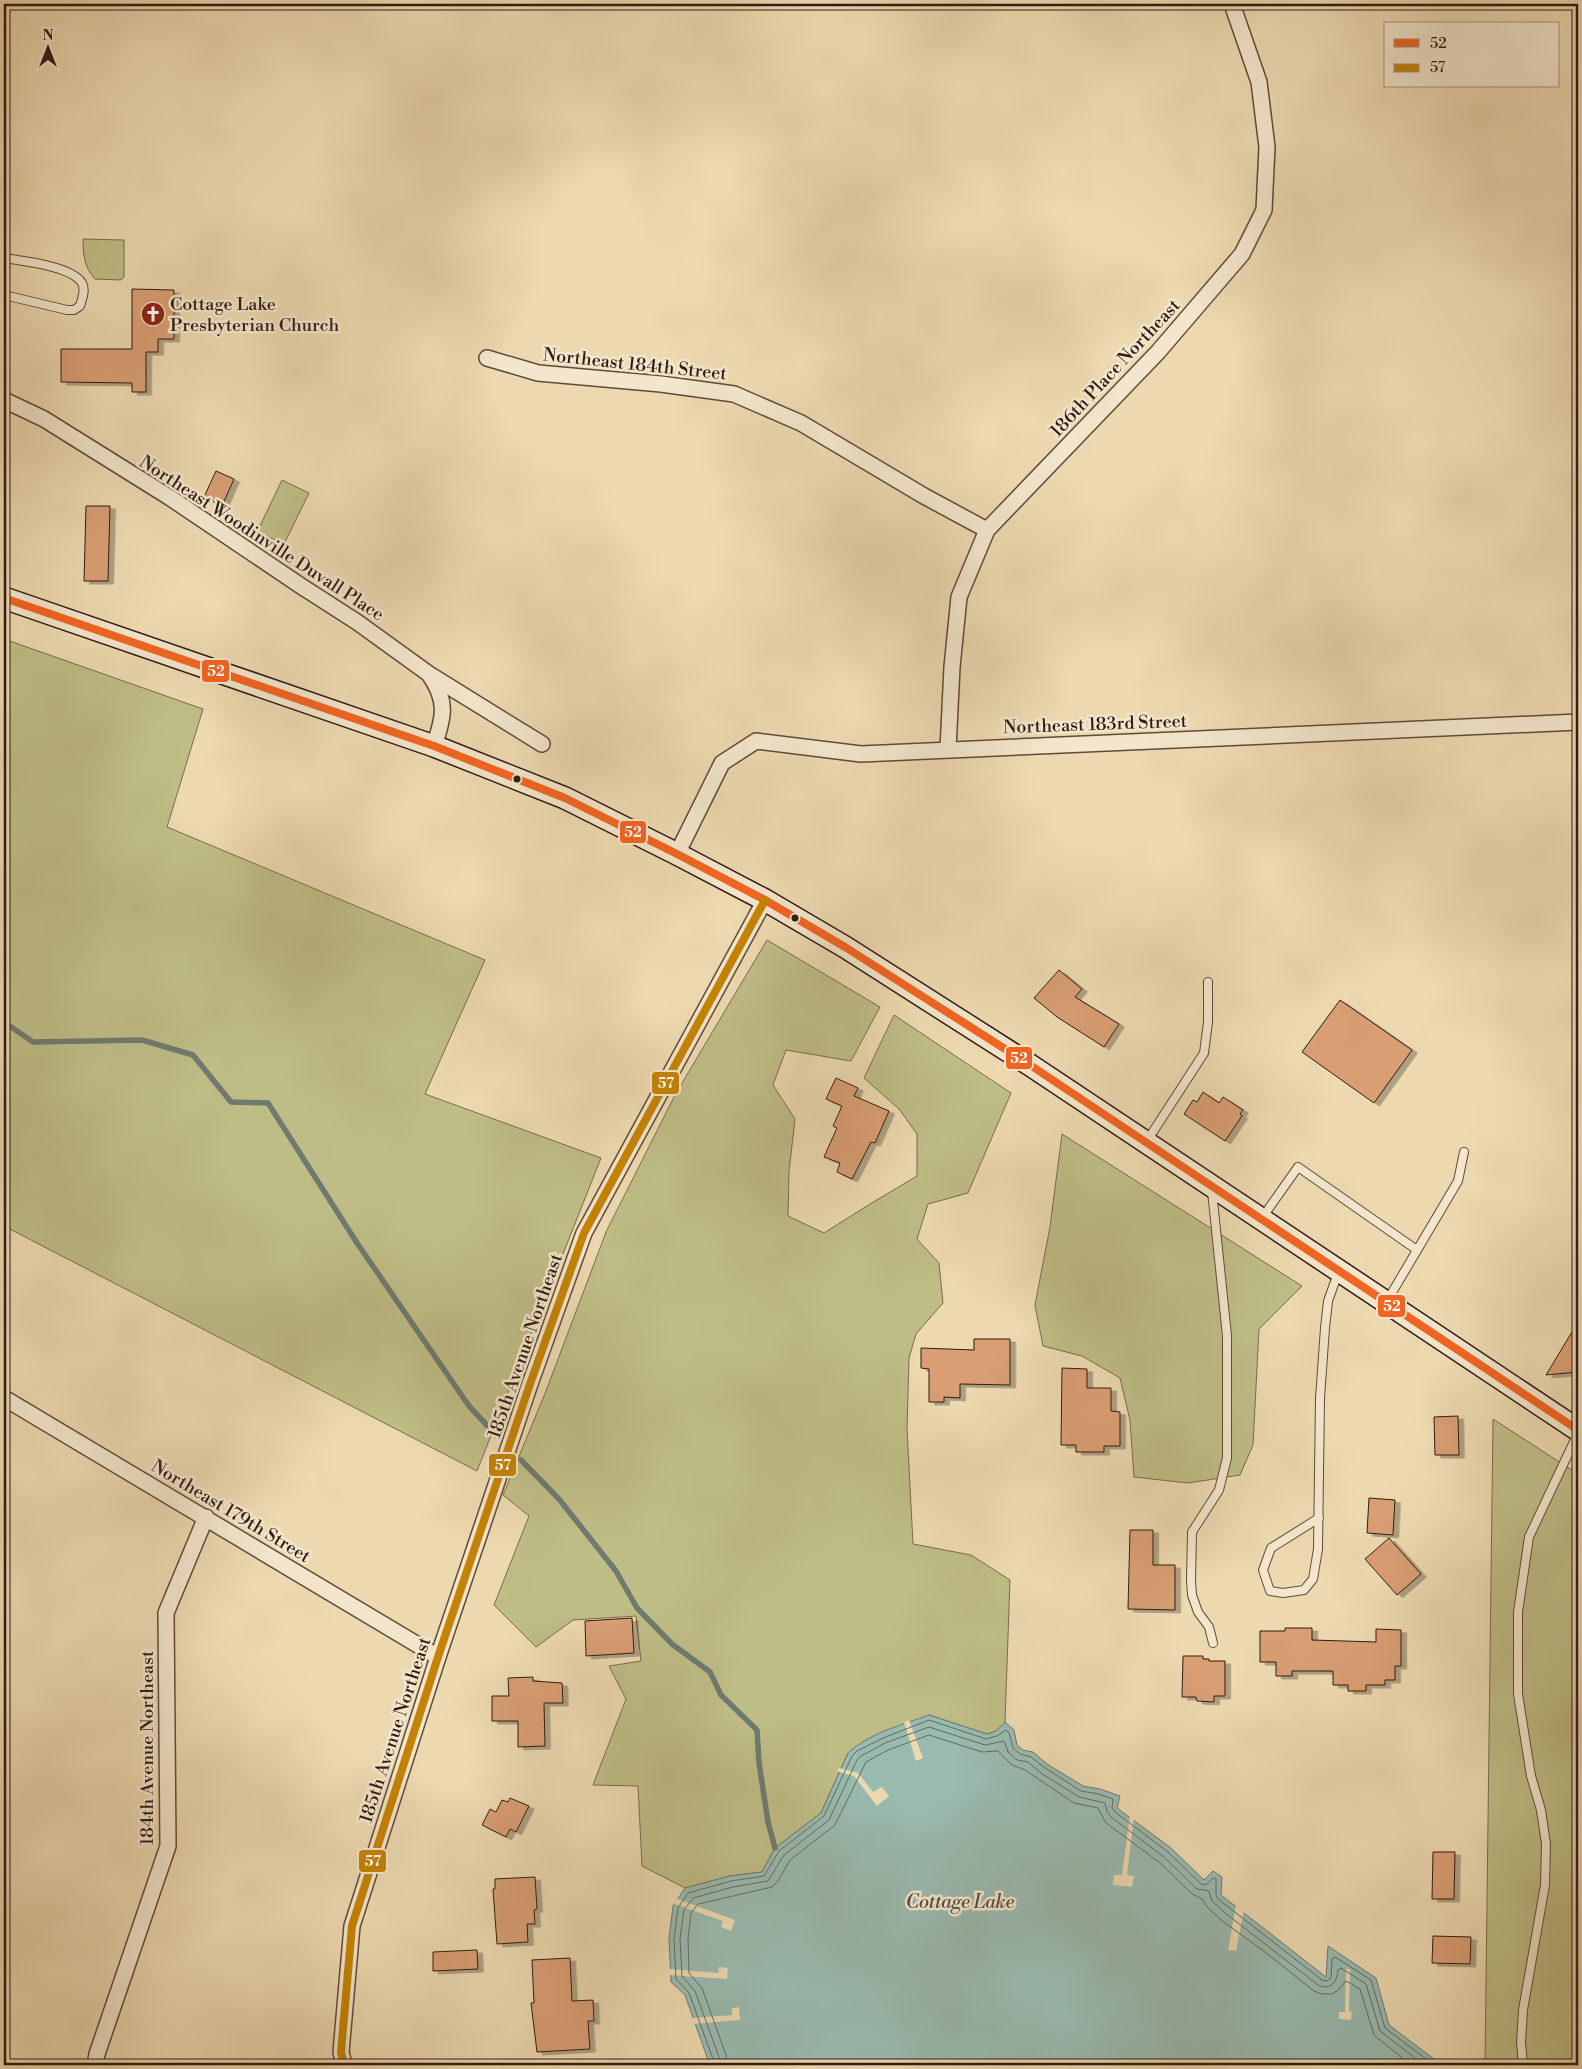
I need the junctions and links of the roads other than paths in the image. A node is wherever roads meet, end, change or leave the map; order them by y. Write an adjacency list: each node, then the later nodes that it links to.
1 (1232, 4): 6 (street, 186th Place Northeast)
2 (4, 258): 3 (lane)
3 (4, 295)
4 (487, 358): 6 (street, Northeast 184th Street)
5 (4, 400): 8 (street, Northeast Woodinville Duvall Place)
6 (986, 530): 12 (street, 186th Place Northeast)
7 (4, 598): 11 (main road)
8 (429, 674): 10 (street); 11 (street, Northeast Woodinville Duvall Place)
9 (1578, 722): 12 (street, Northeast 183rd Street)
10 (542, 744)
11 (434, 746): 13 (main road)
12 (948, 749): 13 (street, Northeast 183rd Street)
13 (677, 854): 14 (main road)
14 (765, 900): 16 (main road); 28 (street, 185th Avenue Northeast)
15 (1208, 982): 16 (lane)
16 (1146, 1143): 18 (main road)
17 (1464, 1152): 20 (lane)
18 (1211, 1186): 19 (main road); 27 (lane)
19 (1261, 1220): 20 (lane); 21 (main road)
20 (1417, 1250): 22 (lane)
21 (1339, 1271): 22 (main road); 26 (lane)
22 (1386, 1302): 24 (main road)
23 (4, 1398): 25 (street, Northeast 179th Street)
24 (1578, 1432): 31 (lane)
25 (206, 1517): 28 (street, Northeast 179th Street); 29 (street, 184th Avenue Northeast)
26 (1319, 1518): 26 (lane)
27 (1213, 1643)
28 (438, 1657): 30 (street, 185th Avenue Northeast)
29 (95, 2065)
30 (344, 2065)
31 (1523, 2065)

